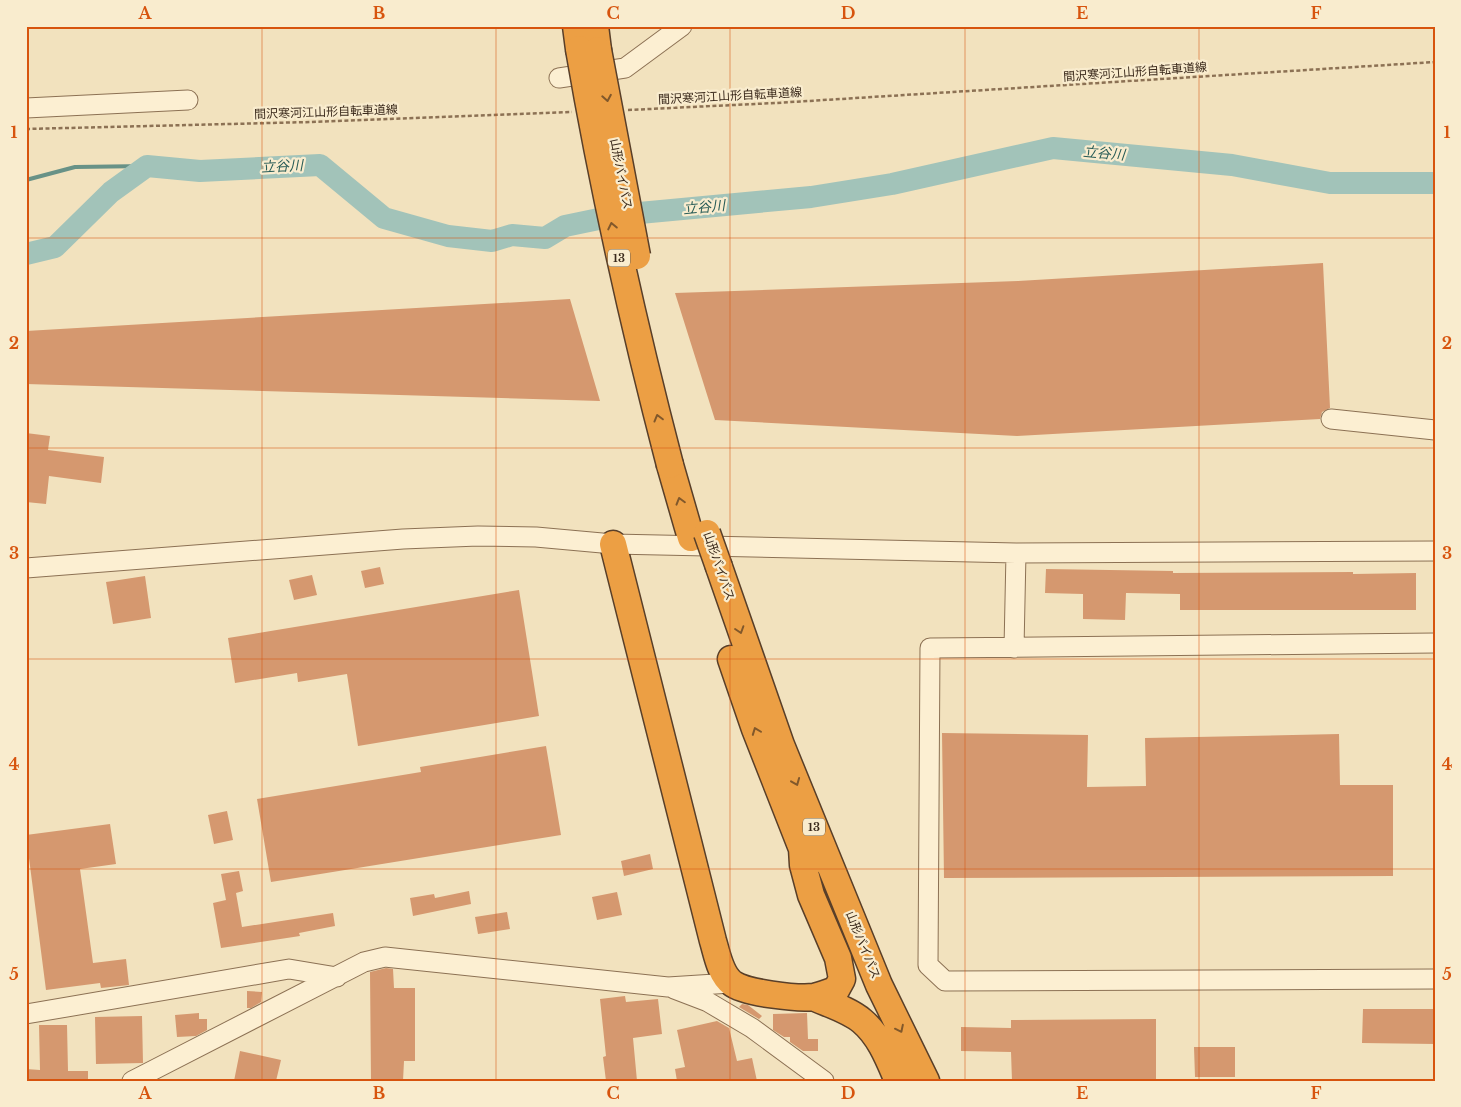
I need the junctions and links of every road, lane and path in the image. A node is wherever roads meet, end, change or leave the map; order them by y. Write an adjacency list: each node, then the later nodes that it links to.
1 (682, 26): 4 (street)
2 (587, 38): 16 (highway, 山形バイパス / 13, bridge)
3 (1435, 62): 7 (path, 間沢寒河江山形自転車道線)
4 (559, 78)
5 (188, 100): 6 (street)
6 (26, 108)
7 (620, 110)
8 (572, 112): 9 (path, 間沢寒河江山形自転車道線)
9 (26, 129)
10 (1331, 419): 11 (street)
11 (1435, 430)
12 (613, 544): 14 (street); 15 (street); 22 (highway)
13 (1435, 551): 14 (street)
14 (1016, 553): 18 (street)
15 (26, 568)
16 (710, 569): 19 (highway, 山形バイパス / 13, one-way to 16); 30 (highway, 山形バイパス / 13, one-way to 30)
17 (1435, 643): 18 (street)
18 (1014, 648): 21 (street)
19 (802, 848): 24 (highway); 29 (highway, 山形バイパス / 13)
20 (337, 977): 23 (street); 25 (street); 26 (street)
21 (1435, 979)
22 (731, 983): 23 (street); 24 (highway)
23 (668, 987): 27 (street)
24 (813, 997): 28 (highway)
25 (26, 1014)
26 (132, 1081)
27 (824, 1081)
28 (898, 1081)
29 (906, 1081)
30 (926, 1081)

